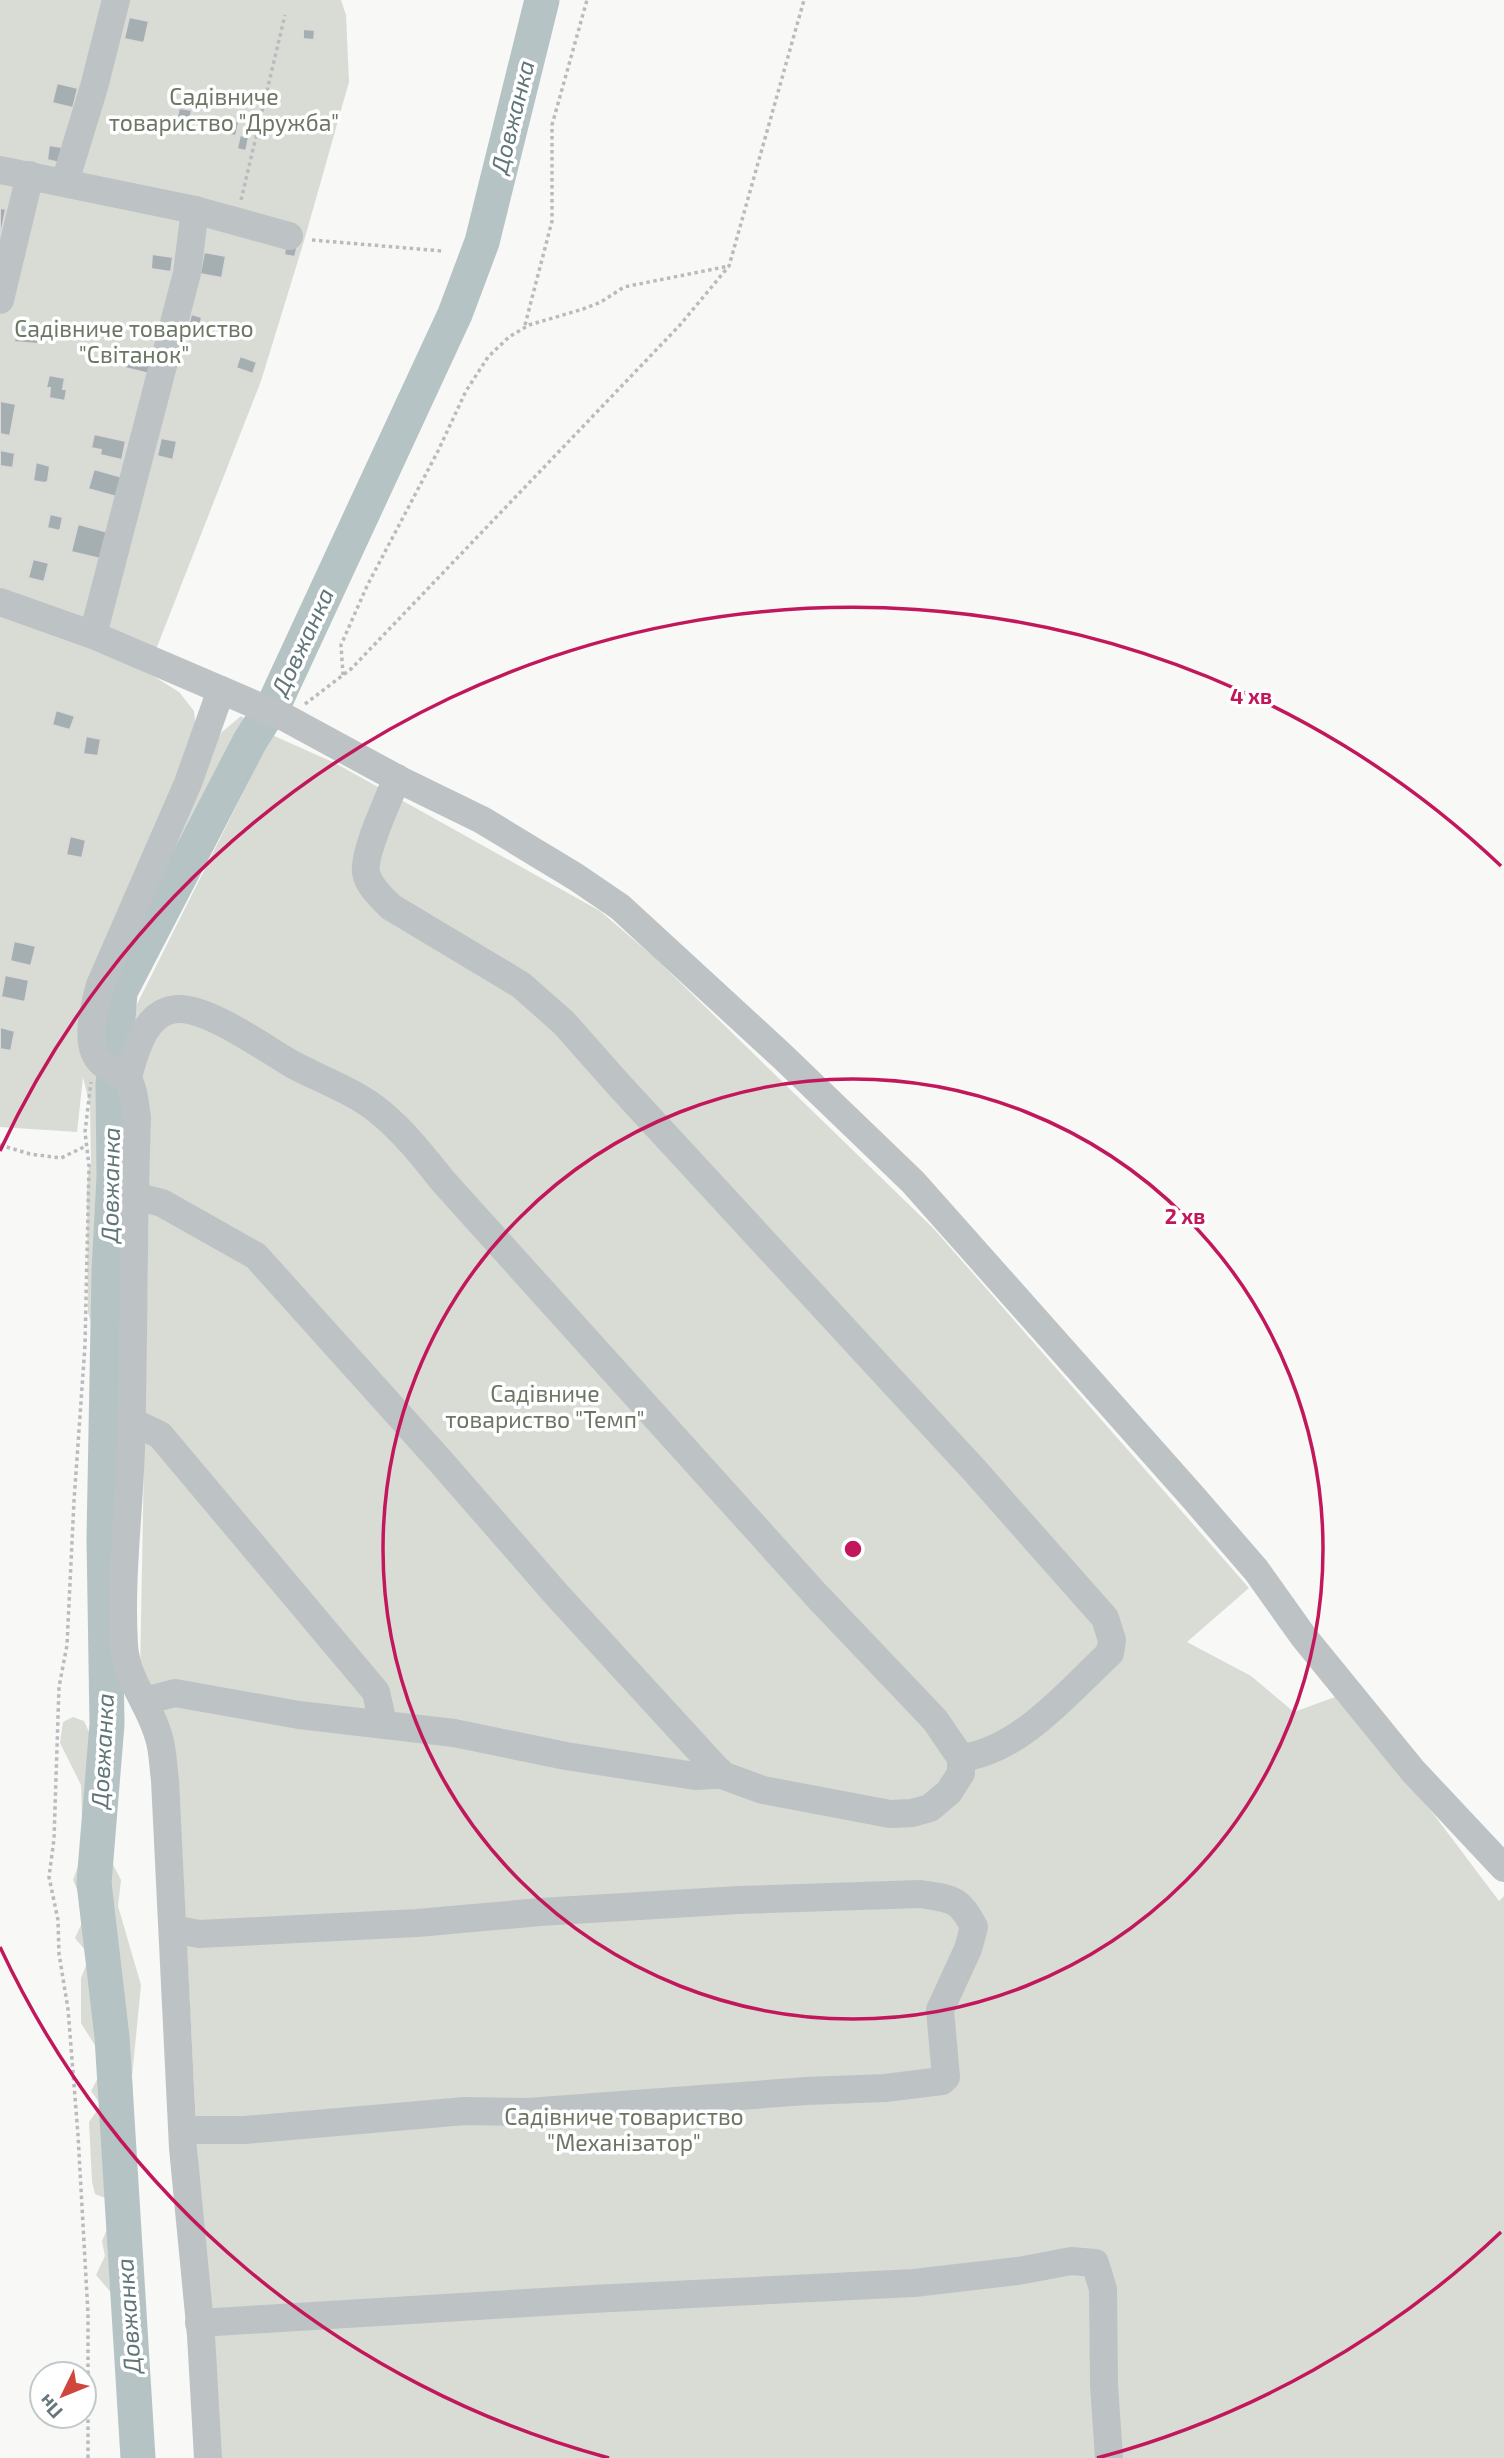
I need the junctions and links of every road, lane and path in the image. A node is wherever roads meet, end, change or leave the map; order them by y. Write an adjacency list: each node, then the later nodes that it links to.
1 (116, 0): 7 (street)
2 (587, 0): 14 (path)
3 (804, 0): 12 (path)
4 (285, 15): 9 (path)
5 (0, 170): 6 (street)
6 (30, 175): 7 (street); 13 (street)
7 (65, 182): 8 (street)
8 (195, 210): 9 (street); 16 (street)
9 (236, 221): 10 (street)
10 (289, 236): 11 (path)
11 (442, 251)
12 (729, 266): 14 (path); 17 (path)
13 (0, 300)
14 (525, 327): 17 (path)
15 (0, 602): 16 (street)
16 (93, 635): 18 (street)
17 (344, 675): 19 (path)
18 (221, 691): 19 (street); 21 (street)
19 (286, 718): 20 (street)
20 (397, 778): 28 (street); 30 (street)
21 (113, 1070): 23 (path); 24 (street); 28 (street)
22 (0, 1145): 23 (path)
23 (86, 1146): 34 (path)
24 (135, 1196): 25 (street); 29 (street)
25 (131, 1421): 26 (street); 27 (street)
26 (144, 1701): 27 (street); 31 (street)
27 (383, 1724): 29 (street)
28 (961, 1758): 29 (street)
29 (719, 1771)
30 (1504, 1868)
31 (173, 1929): 32 (street); 32 (street)
32 (183, 2130): 33 (street)
33 (199, 2323): 35 (street); 36 (street)
34 (88, 2458)
35 (208, 2458)
36 (1110, 2458)

